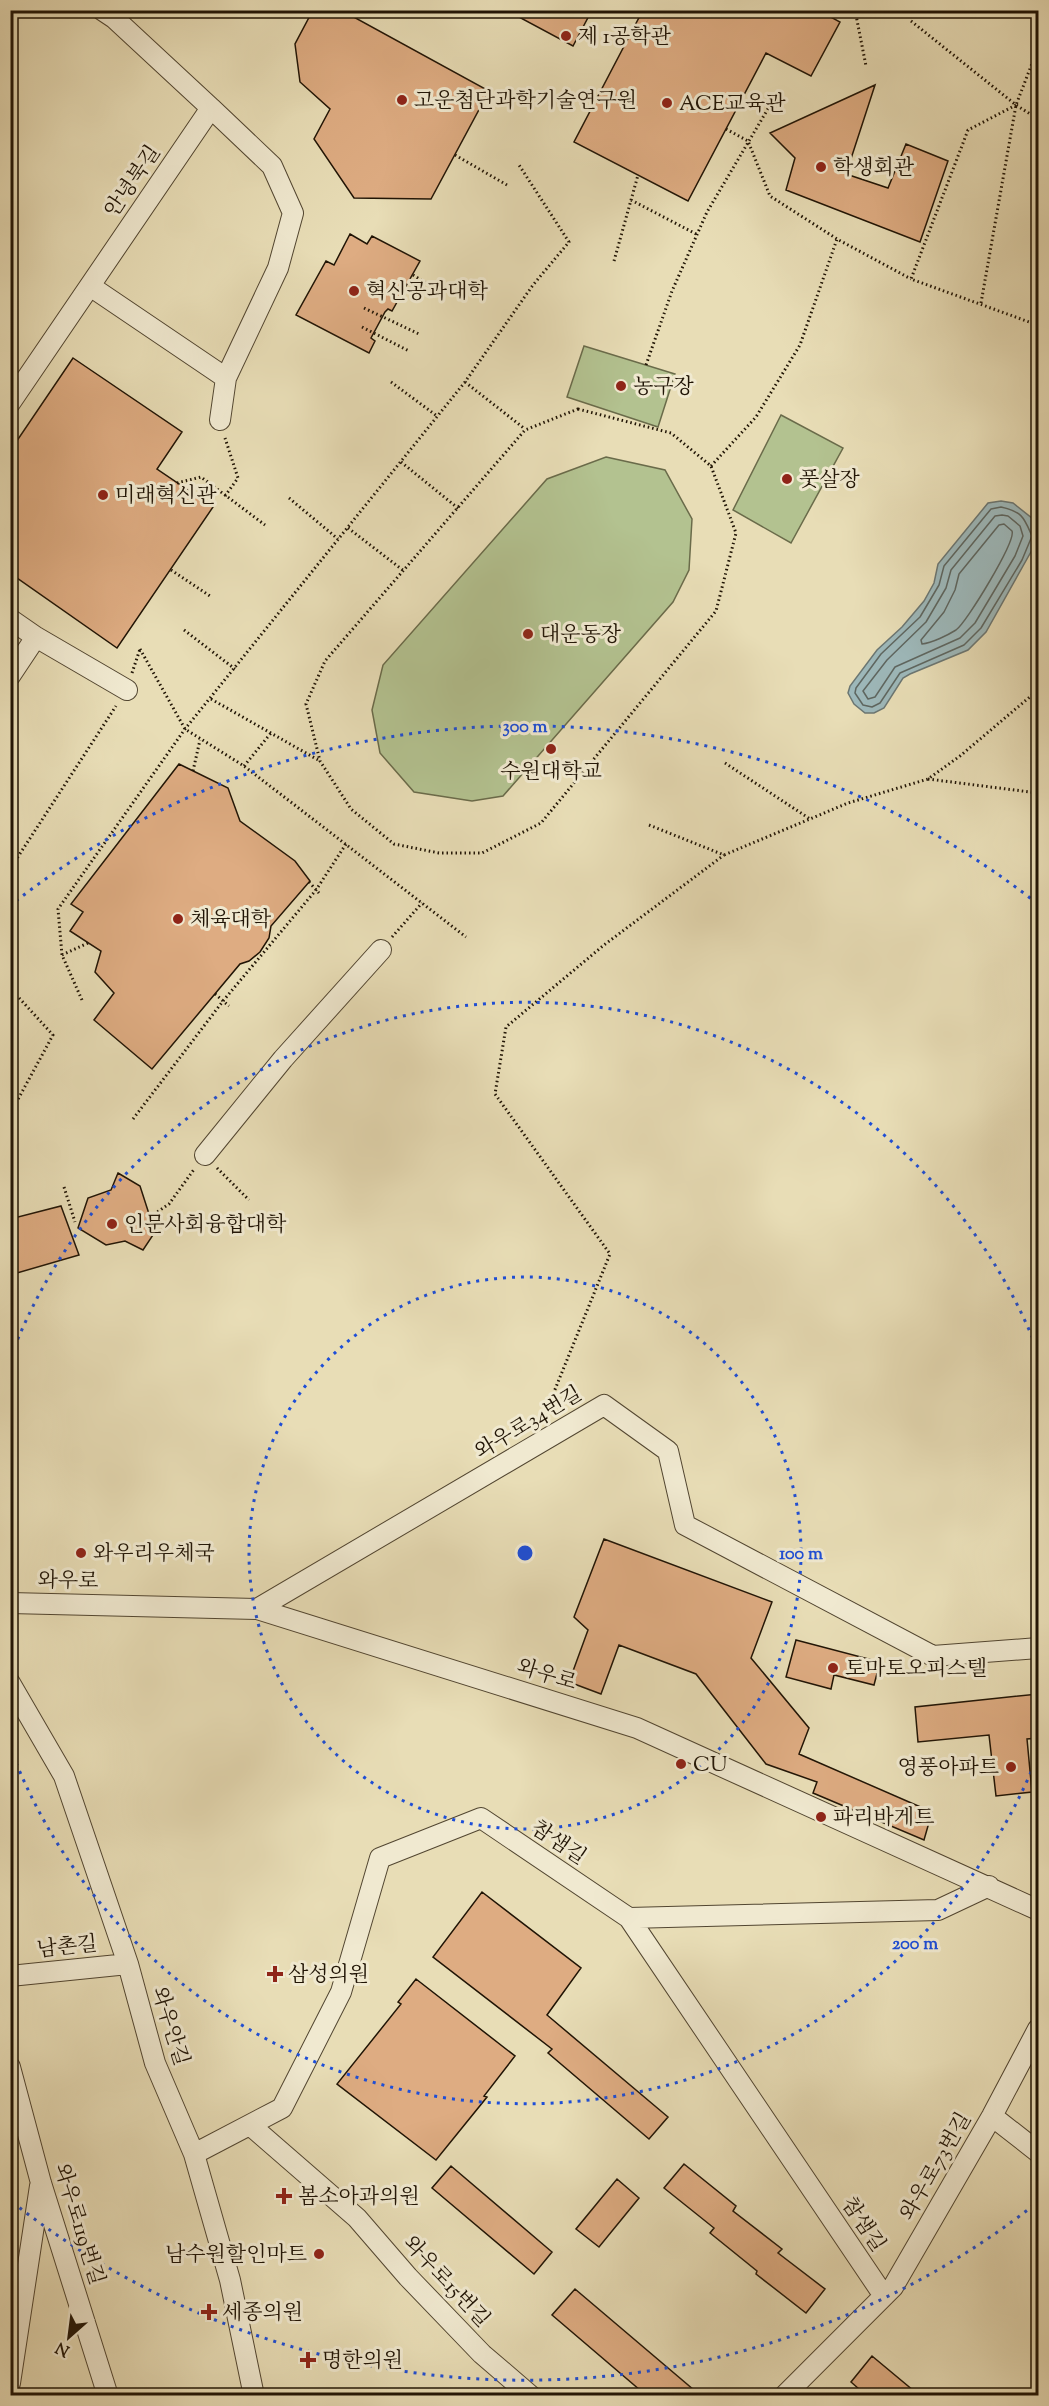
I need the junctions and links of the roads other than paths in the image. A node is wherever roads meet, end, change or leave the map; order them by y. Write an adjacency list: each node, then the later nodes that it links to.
1 (111, 13): 2 (street)
2 (211, 108): 3 (street, 안녕북길); 4 (street)
3 (90, 286): 4 (street); 5 (street, 안녕북길)
4 (226, 378): 6 (street)
5 (10, 403)
6 (220, 420)
7 (10, 619): 8 (street)
8 (36, 637): 9 (street); 10 (street)
9 (10, 676)
10 (127, 690)
11 (381, 950): 12 (street)
12 (205, 1155)
13 (10, 1603): 14 (street, 와우로)
14 (257, 1609): 15 (street, 와우로34번길); 17 (street, 와우로)
15 (1038, 1648)
16 (10, 1683): 20 (street, 와우안길)
17 (989, 1886): 18 (street, 와우로); 19 (street)
18 (1038, 1910)
19 (629, 1918): 25 (street, 참샘길); 29 (street, 참샘길)
20 (128, 1964): 21 (street, 남촌길); 27 (street, 와우안길)
21 (10, 1976)
22 (1038, 2029): 24 (street, 와우로73번길)
23 (10, 2067): 28 (street, 와우로119번길)
24 (992, 2116): 26 (street); 29 (street, 와우로73번길)
25 (250, 2125): 27 (street, 참샘길); 33 (street, 와우로15번길)
26 (1038, 2152)
27 (194, 2154): 32 (street, 와우안길)
28 (41, 2183): 30 (street); 31 (street, 와우로119번길)
29 (884, 2296): 34 (street, 와우로73번길)
30 (10, 2382)
31 (108, 2396)
32 (254, 2396)
33 (531, 2396)
34 (784, 2396)

